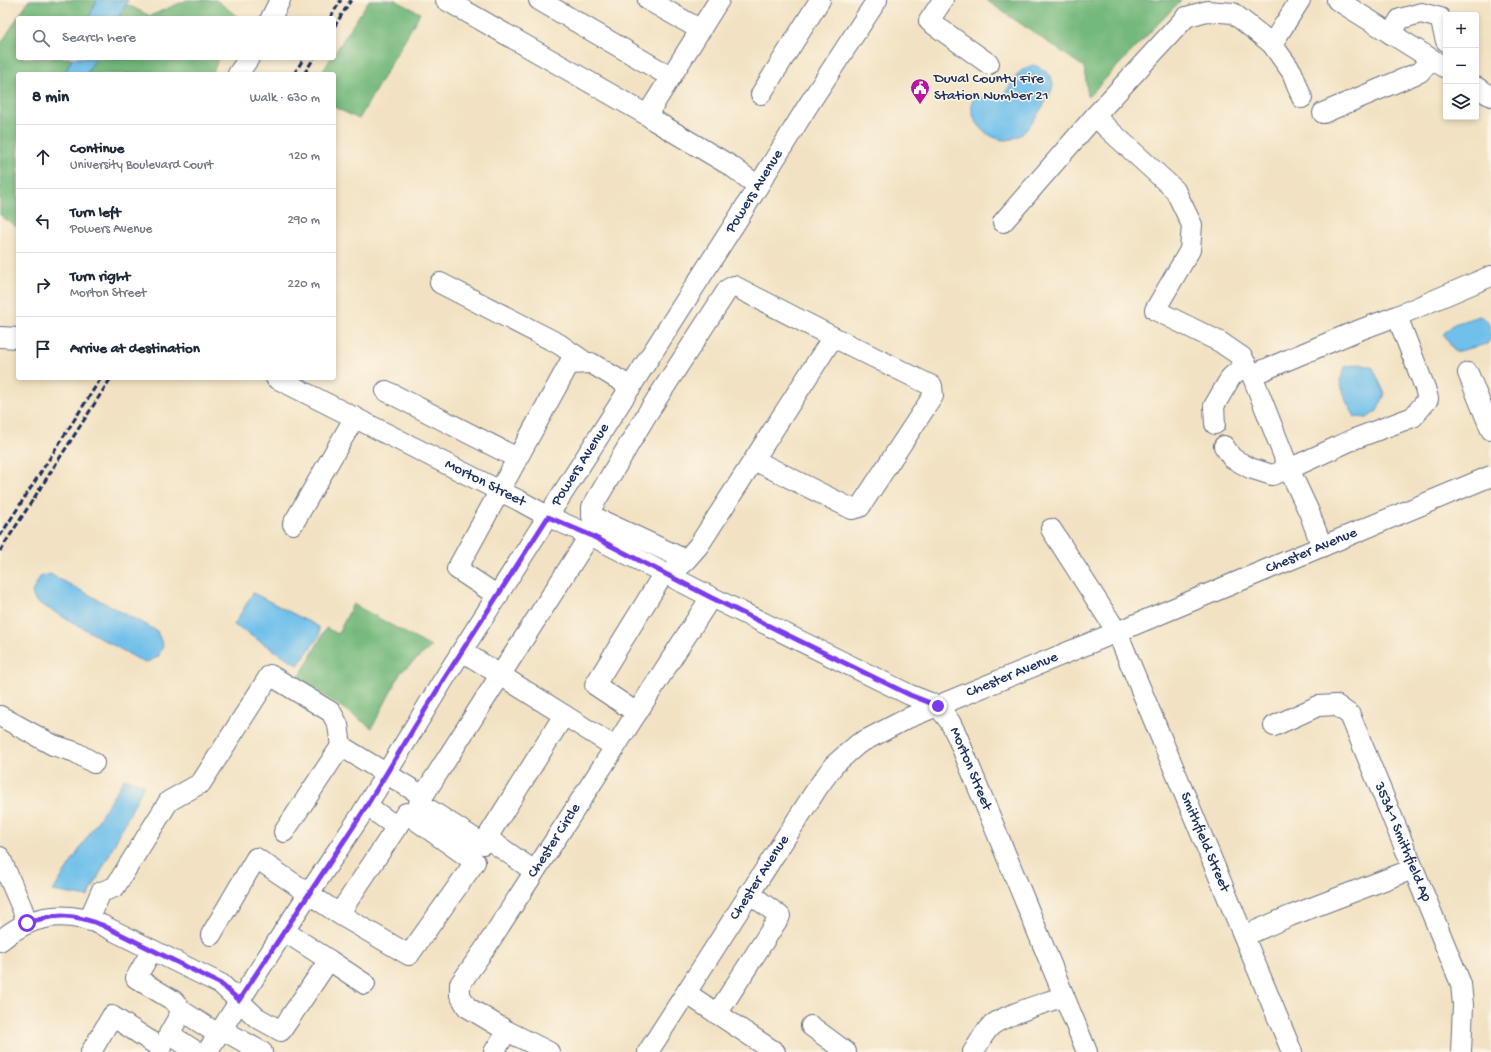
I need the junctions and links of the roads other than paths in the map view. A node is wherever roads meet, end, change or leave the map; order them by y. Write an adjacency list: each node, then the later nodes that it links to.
1 (280, 0): 11 (street)
2 (446, 0): 26 (street)
3 (539, 0): 20 (street)
4 (648, 0): 12 (street)
5 (719, 0): 12 (street)
6 (820, 0): 22 (street)
7 (877, 0): 28 (street, Powers Avenue)
8 (942, 0): 17 (street)
9 (1300, 0): 15 (street)
10 (1338, 0): 14 (street)
11 (271, 16)
12 (701, 30): 20 (street)
13 (1443, 30): 14 (street)
14 (1391, 34): 18 (street)
15 (1272, 44): 24 (street); 27 (street)
16 (248, 60): 19 (street)
17 (989, 64)
18 (1438, 64): 25 (street)
19 (239, 72)
20 (671, 77): 26 (street)
21 (1479, 89): 23 (street)
22 (761, 94)
23 (1491, 96)
24 (1302, 98)
25 (1323, 113)
26 (648, 115): 28 (street)
27 (1095, 116): 29 (street); 37 (street)
28 (758, 186): 40 (street, Powers Avenue)
29 (1003, 222)
30 (1491, 276): 32 (street)
31 (440, 282): 36 (street)
32 (1397, 316): 37 (street); 48 (street)
33 (0, 338): 34 (street)
34 (16, 338)
35 (833, 338): 47 (street); 47 (street); 56 (street)
36 (585, 362): 40 (street); 46 (street)
37 (1249, 370): 43 (street); 48 (street)
38 (1468, 373): 44 (street)
39 (280, 380): 42 (street, Morton Street)
40 (631, 387): 51 (street, Powers Avenue)
41 (386, 391): 46 (street)
42 (355, 417): 50 (street, Morton Street); 52 (street)
43 (1215, 424)
44 (1491, 430)
45 (1224, 446): 48 (street)
46 (517, 458): 50 (street)
47 (754, 460): 56 (street)
48 (1289, 469): 55 (street)
49 (1491, 476): 55 (street, Chester Avenue)
50 (501, 491): 51 (street, Morton Street); 58 (street)
51 (548, 517): 54 (street, Morton Street); 58 (street, Powers Avenue)
52 (292, 524)
53 (1051, 529): 60 (street, Smithfield Street)
54 (590, 535): 57 (street, Morton Street); 62 (street)
55 (1322, 547): 60 (street, Chester Avenue)
56 (686, 560): 57 (street)
57 (667, 574): 59 (street, Morton Street); 64 (street)
58 (498, 596): 61 (street, Powers Avenue)
59 (710, 597): 63 (street, Morton Street); 64 (street, Chester Circle)
60 (1117, 632): 63 (street, Chester Avenue); 87 (street, Smithfield Street)
61 (462, 651): 62 (street); 71 (street, Powers Avenue)
62 (501, 675): 65 (street); 72 (street)
63 (938, 706): 81 (street, Chester Avenue); 93 (street, Morton Street)
64 (637, 713): 69 (street, Chester Circle)
65 (564, 715): 69 (street); 76 (street)
66 (3, 724): 70 (street)
67 (1274, 726): 78 (street, 3534-1 Smithfield Ap)
68 (341, 746): 71 (street); 75 (street); 83 (street)
69 (615, 747): 79 (street, Chester Circle)
70 (94, 763)
71 (386, 774): 72 (street); 73 (street, Powers Avenue)
72 (423, 796): 76 (street)
73 (367, 806): 74 (street); 80 (street, Powers Avenue)
74 (397, 827): 82 (street); 82 (street)
75 (284, 832)
76 (487, 838): 79 (street)
77 (0, 857): 84 (street)
78 (1413, 869): 87 (street); 113 (street, 3534-1 Smithfield Ap)
79 (534, 871): 98 (street, Chester Circle)
80 (309, 893): 82 (street); 85 (street, Powers Avenue); 86 (street)
81 (749, 894): 92 (street, Chester Avenue); 96 (street)
82 (339, 914)
83 (89, 920): 84 (street); 89 (street)
84 (27, 923): 88 (street)
85 (284, 931): 90 (street); 94 (street, Powers Avenue)
86 (211, 935)
87 (1244, 936): 112 (street, Smithfield Street)
88 (0, 941)
89 (152, 950): 94 (street); 95 (street)
90 (329, 960): 91 (street); 94 (street)
91 (365, 984)
92 (686, 993): 96 (street); 107 (street, Chester Avenue)
93 (1064, 996): 110 (street); 111 (street, Morton Street)
94 (239, 1000): 99 (street, Powers Avenue)
95 (182, 1011): 99 (street); 100 (street)
96 (717, 1014): 108 (street)
97 (811, 1026): 109 (street)
98 (507, 1031): 105 (street); 106 (street, Chester Circle)
99 (219, 1032): 101 (street); 104 (street, Powers Avenue)
100 (162, 1045): 102 (street); 103 (street)
101 (254, 1050)
102 (91, 1052)
103 (197, 1052)
104 (206, 1052)
105 (494, 1052)
106 (548, 1052)
107 (648, 1052)
108 (774, 1052)
109 (846, 1052)
110 (973, 1052)
111 (1088, 1052)
112 (1292, 1052)
113 (1462, 1052)

